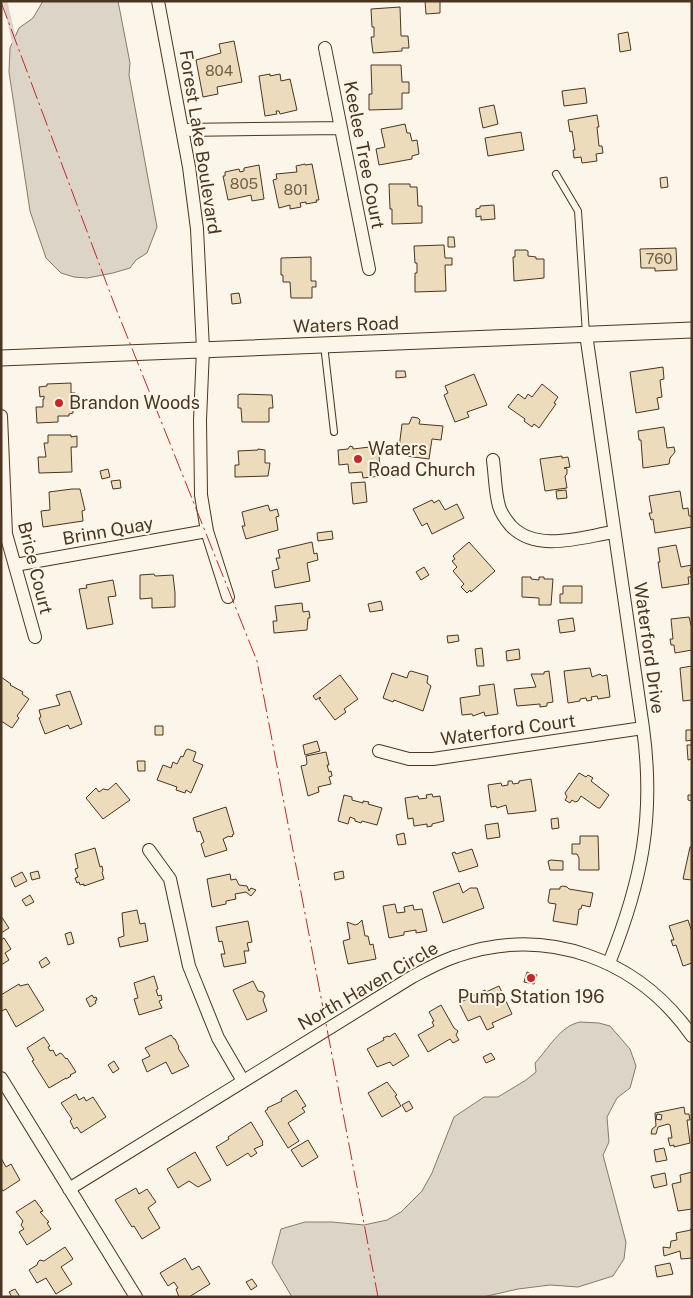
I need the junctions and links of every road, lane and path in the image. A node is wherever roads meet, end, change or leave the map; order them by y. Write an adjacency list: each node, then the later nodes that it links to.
1 (158, 1): 4 (street, Forest Lake Boulevard)
2 (325, 48): 3 (street, Keelee Tree Court)
3 (340, 128): 4 (street); 6 (street, Keelee Tree Court)
4 (182, 130): 10 (street, Forest Lake Boulevard)
5 (556, 174): 8 (lane)
6 (369, 269)
7 (692, 330): 8 (street, Waters Road)
8 (586, 334): 9 (street, Waters Road); 16 (street, Waterford Drive)
9 (324, 344): 10 (street, Waters Road); 13 (lane)
10 (203, 349): 11 (street, Waters Road); 15 (street, Forest Lake Boulevard)
11 (1, 358)
12 (1, 416): 17 (street, Brice Court)
13 (334, 432)
14 (493, 460): 16 (street)
15 (207, 531): 17 (street, Brinn Quay); 18 (street, Forest Lake Boulevard)
16 (614, 532): 20 (street, Waterford Drive)
17 (14, 565): 19 (street, Brice Court)
18 (228, 597)
19 (35, 637)
20 (643, 728): 21 (street, Waterford Court); 23 (street, Waterford Drive)
21 (379, 751)
22 (149, 850): 26 (street)
23 (609, 963): 24 (street, North Haven Circle); 26 (street, North Haven Circle)
24 (692, 1036)
25 (1, 1078): 27 (street)
26 (243, 1081): 27 (street, North Haven Circle)
27 (69, 1189): 28 (street)
28 (136, 1297)

